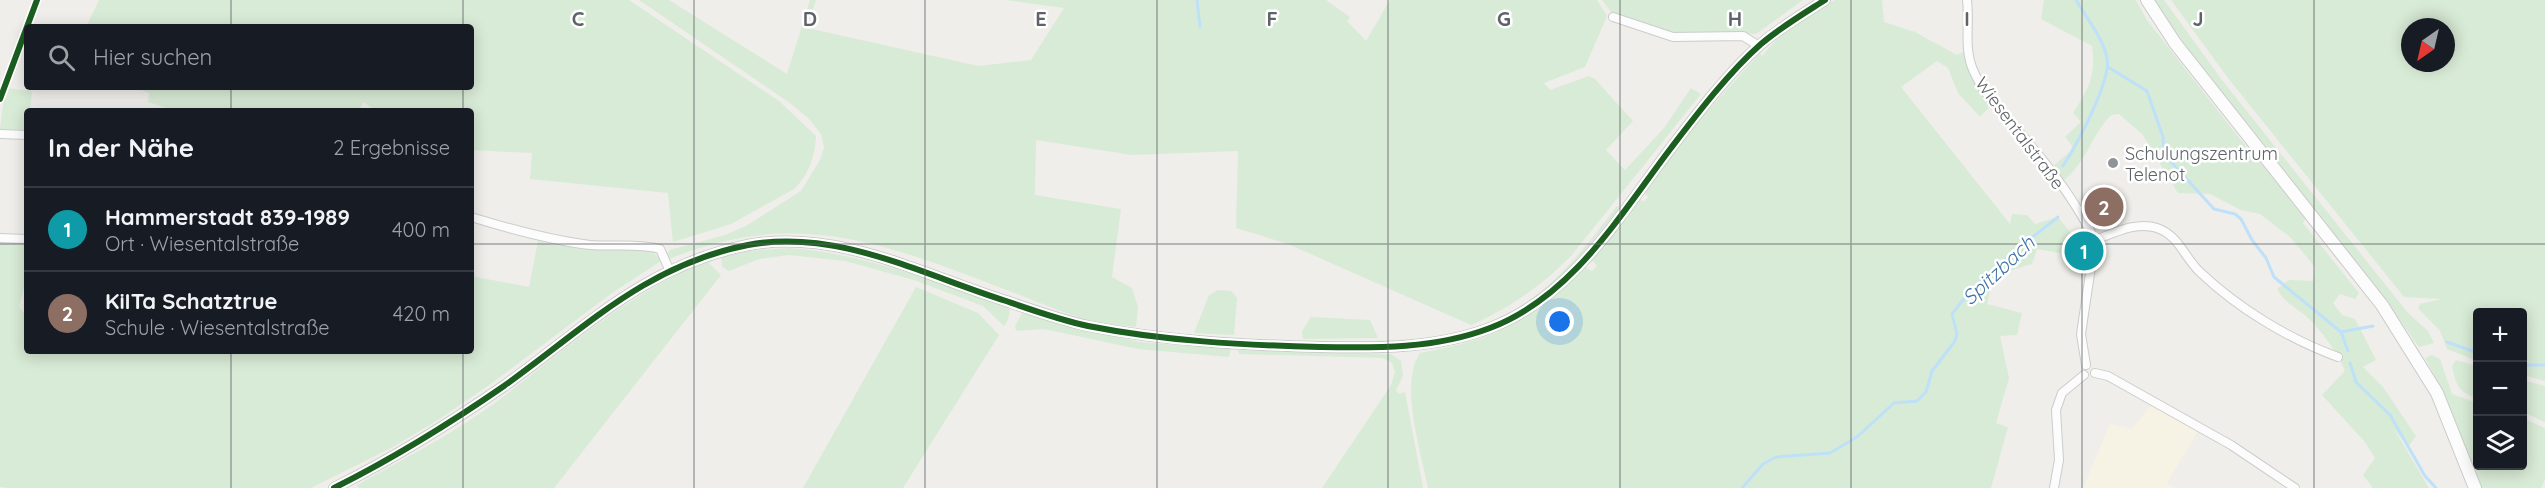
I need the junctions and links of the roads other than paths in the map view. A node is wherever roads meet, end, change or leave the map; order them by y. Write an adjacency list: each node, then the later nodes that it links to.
1 (37, 0): 6 (street)
2 (1825, 0): 8 (street)
3 (1967, 0): 15 (street, Wiesentalstraße)
4 (2147, 0): 24 (main road)
5 (1613, 17): 8 (street)
6 (28, 24)
7 (24, 35): 9 (street)
8 (1759, 46): 16 (street)
9 (0, 99)
10 (0, 134): 11 (street)
11 (24, 135)
12 (474, 218): 16 (street)
13 (0, 238): 14 (street)
14 (24, 239)
15 (2095, 240): 17 (street); 18 (street)
16 (669, 269): 21 (street)
17 (2338, 357)
18 (2086, 365): 19 (street); 20 (street)
19 (2095, 373): 20 (street); 23 (street)
20 (2084, 375): 22 (street)
21 (334, 488)
22 (2054, 488)
23 (2295, 488)
24 (2475, 488)

